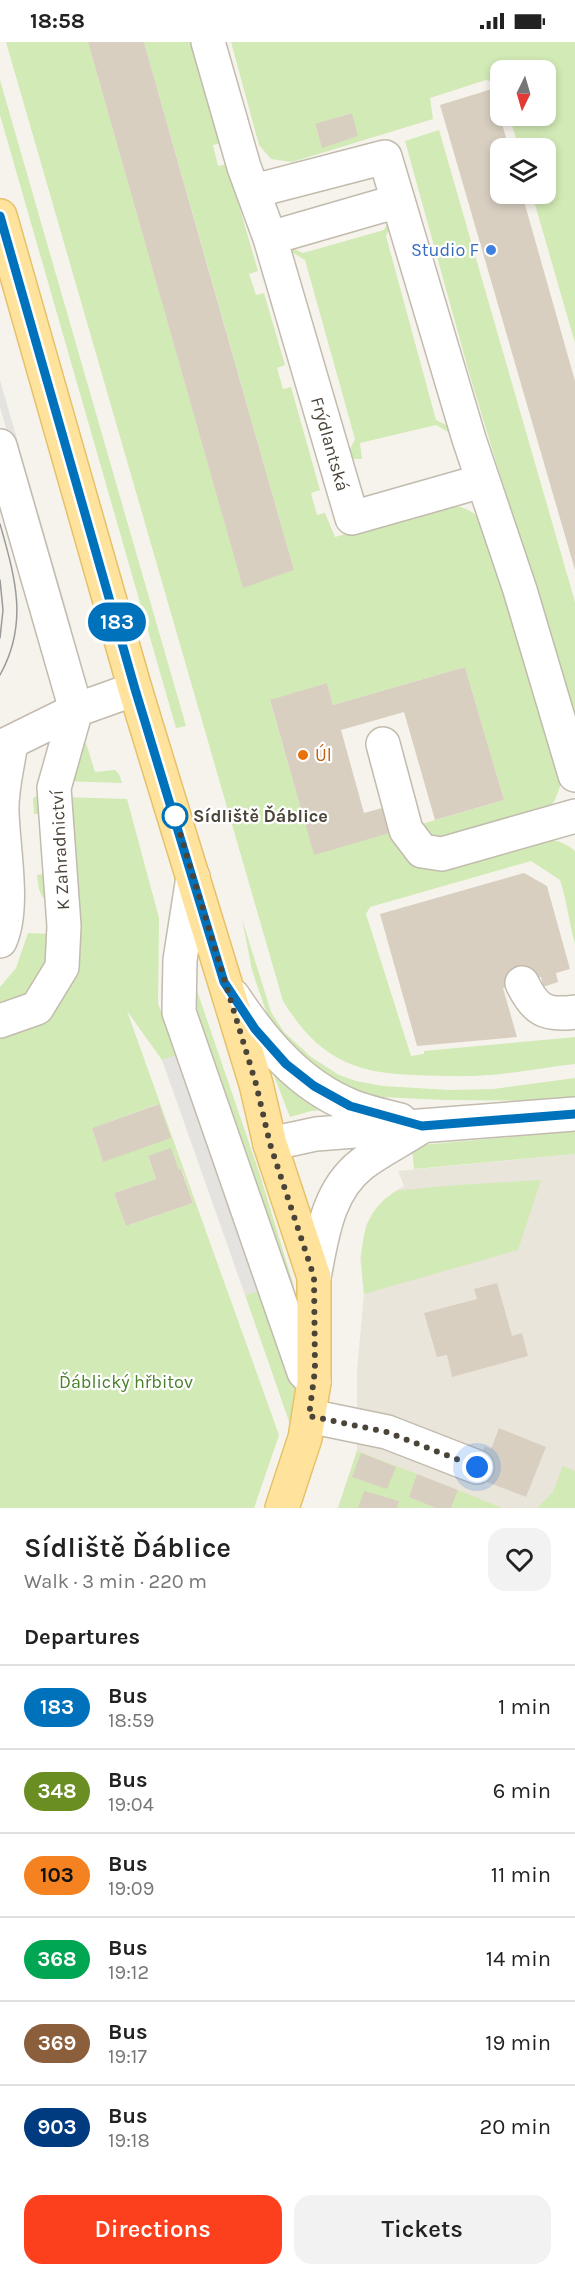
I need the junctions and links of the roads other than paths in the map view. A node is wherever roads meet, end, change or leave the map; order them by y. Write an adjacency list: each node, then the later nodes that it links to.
1 (208, 42): 2 (street, Frýdlantská)
2 (254, 191): 3 (street); 5 (street, Frýdlantská)
3 (398, 201): 5 (street); 7 (street)
4 (0, 216): 8 (main road)
5 (270, 238): 7 (street, Frýdlantská)
6 (0, 446): 9 (street)
7 (482, 481): 12 (street)
8 (135, 689): 9 (street); 14 (main road)
9 (76, 710): 11 (street); 19 (street, K Zahradnictví)
10 (383, 744): 13 (street)
11 (6, 745): 15 (street)
12 (575, 775)
13 (575, 816)
14 (193, 877): 16 (main road); 24 (street)
15 (0, 940)
16 (224, 982): 21 (street); 22 (main road)
17 (522, 983): 18 (street)
18 (575, 1012)
19 (0, 1021)
20 (575, 1114): 21 (street)
21 (422, 1126): 22 (street); 23 (street)
22 (270, 1144): 23 (main road)
23 (314, 1277): 24 (main road)
24 (314, 1382): 25 (main road)
25 (309, 1416): 26 (street); 27 (main road)
26 (477, 1467)
27 (282, 1508)

